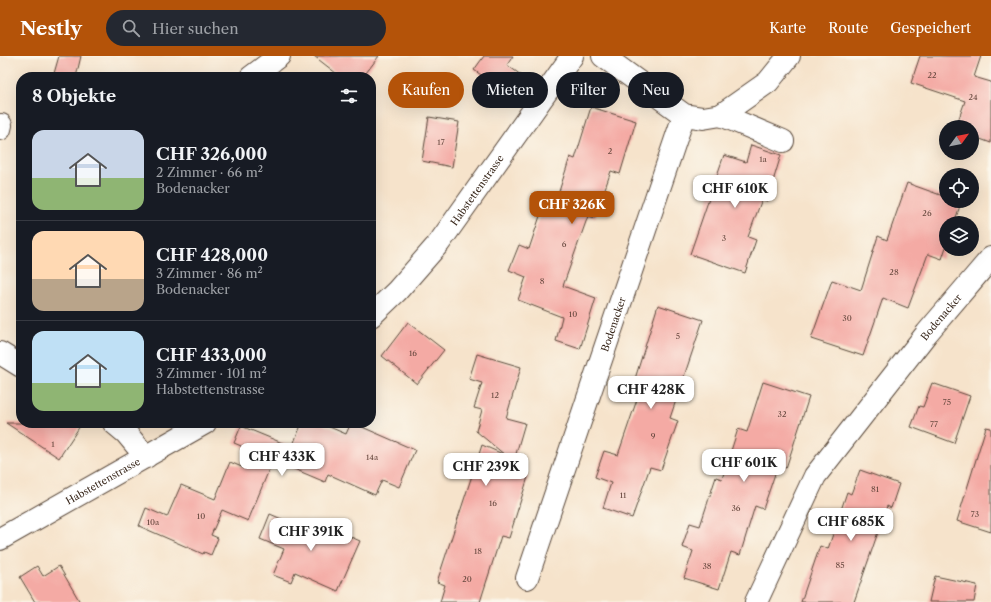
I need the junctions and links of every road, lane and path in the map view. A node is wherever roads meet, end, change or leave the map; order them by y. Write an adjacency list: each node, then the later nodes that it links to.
1 (280, 56): 5 (street)
2 (572, 56): 10 (street, Habstettenstrasse)
3 (603, 56): 6 (street)
4 (789, 56): 7 (street)
5 (258, 72)
6 (684, 115): 7 (street); 17 (street, Bodenacker)
7 (721, 115): 8 (street)
8 (783, 141)
9 (991, 258): 18 (street, Bodenacker)
10 (376, 311)
11 (0, 353): 12 (street)
12 (16, 363)
13 (120, 428): 15 (street)
14 (196, 428): 15 (street, Habstettenstrasse)
15 (146, 457): 16 (street, Habstettenstrasse)
16 (0, 539)
17 (527, 578)
18 (756, 602)

